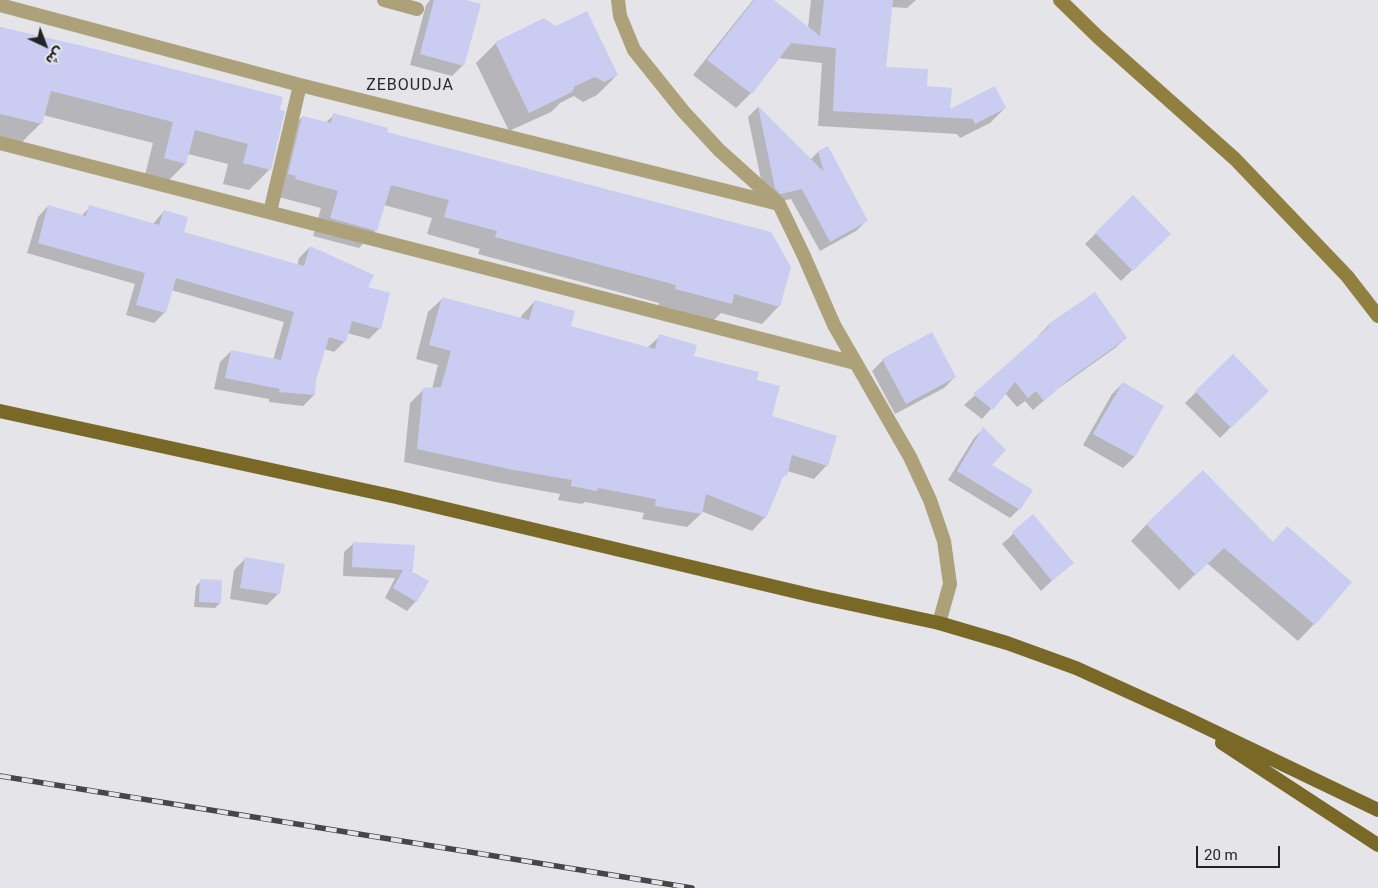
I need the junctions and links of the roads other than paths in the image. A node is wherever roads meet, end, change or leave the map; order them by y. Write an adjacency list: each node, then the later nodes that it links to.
1 (384, 0): 5 (street)
2 (618, 0): 8 (street)
3 (1060, 0): 10 (main road)
4 (0, 5): 6 (street)
5 (417, 8)
6 (300, 85): 8 (street); 9 (street)
7 (0, 143): 9 (street)
8 (779, 204): 11 (street)
9 (270, 212): 11 (street)
10 (1378, 316)
11 (855, 363): 13 (street)
12 (0, 412): 13 (main road)
13 (939, 623): 14 (main road)
14 (1184, 717): 15 (main road); 16 (main road)
15 (1378, 810)
16 (1378, 845)

